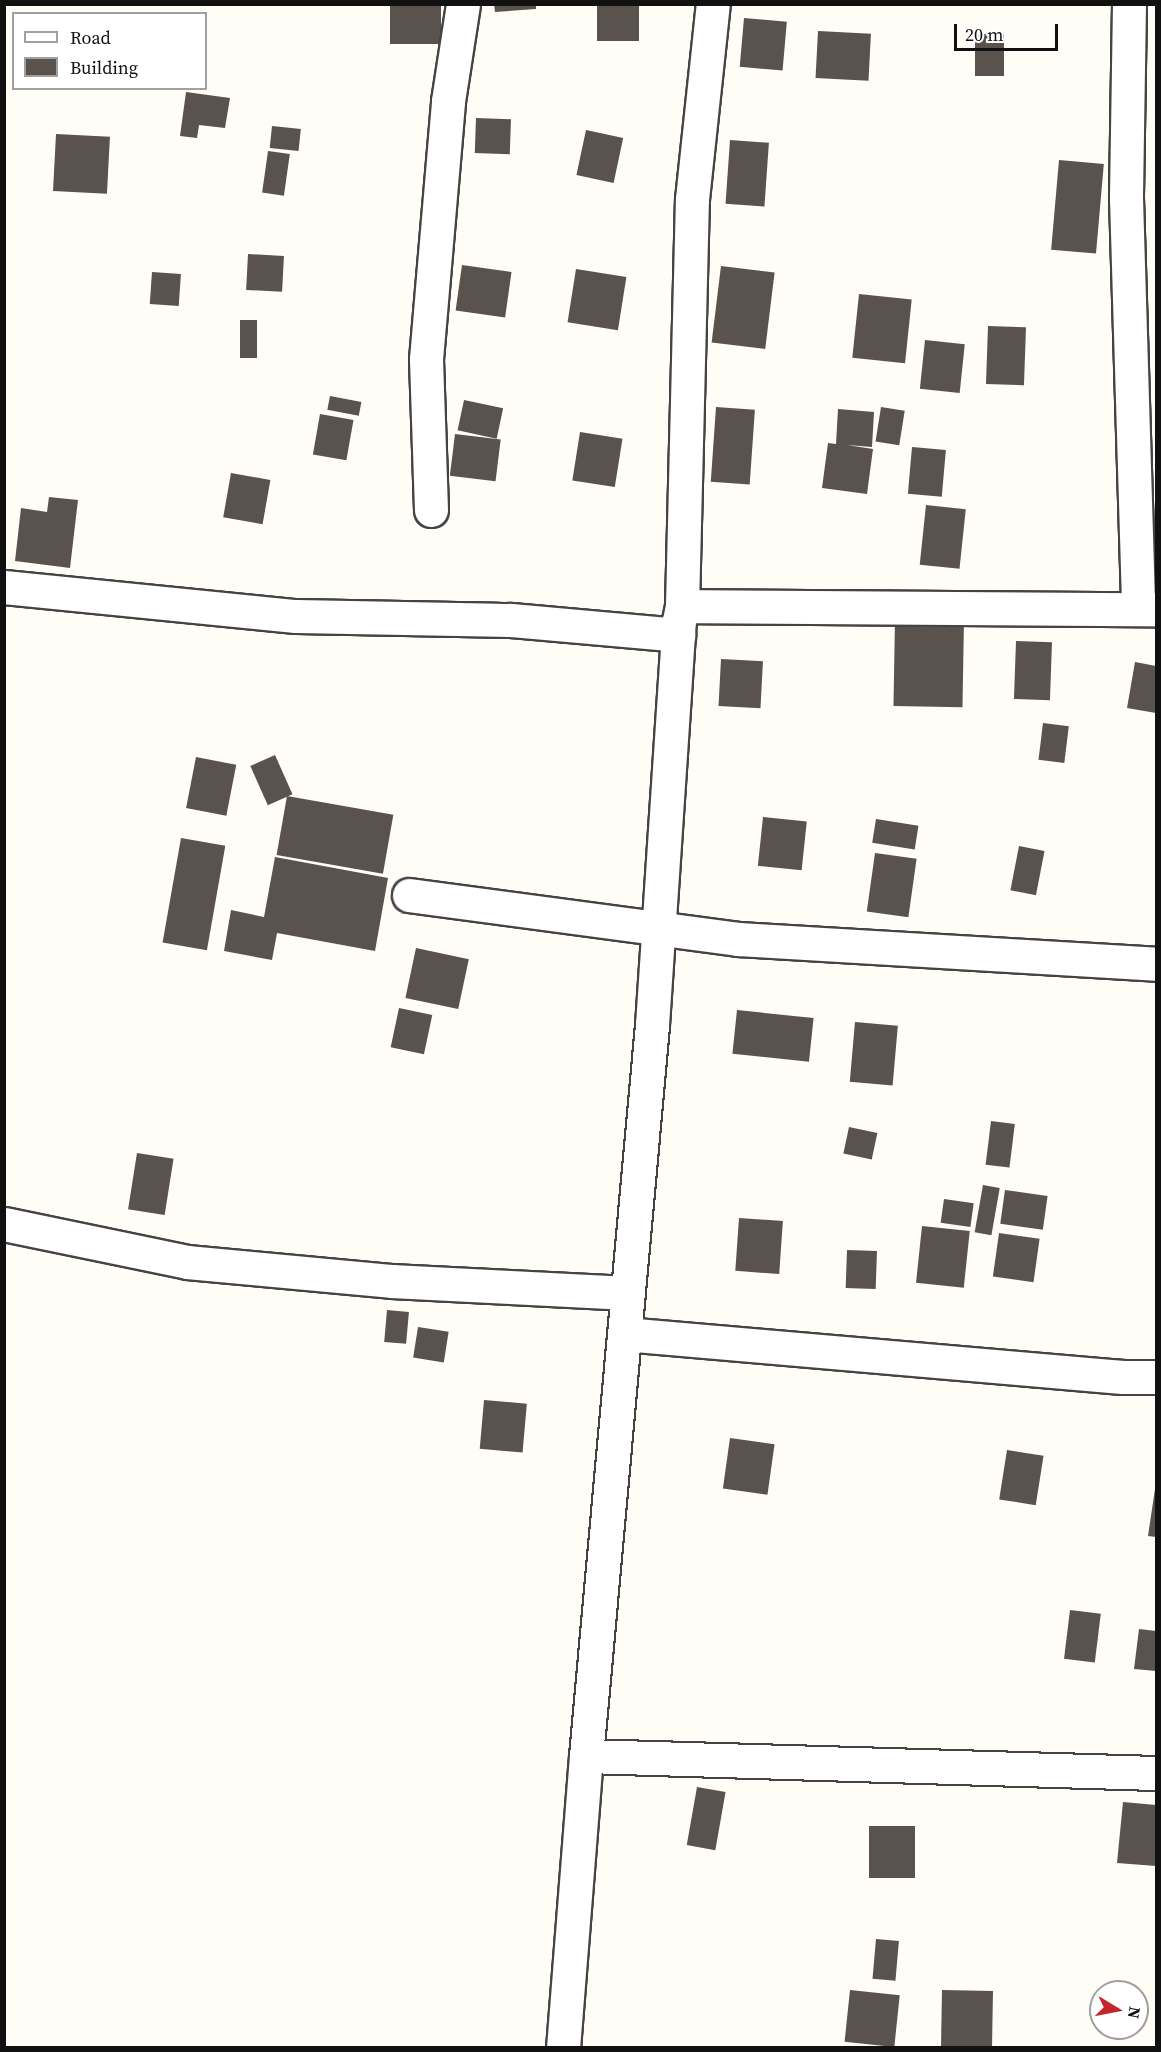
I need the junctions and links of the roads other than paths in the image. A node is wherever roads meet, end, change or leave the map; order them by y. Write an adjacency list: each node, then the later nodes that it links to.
1 (463, 4): 4 (street)
2 (713, 4): 7 (street)
3 (1129, 4): 6 (street)
4 (431, 510)
5 (4, 587): 7 (street)
6 (1147, 609): 7 (street)
7 (680, 621): 9 (street)
8 (409, 895): 9 (street)
9 (658, 929): 10 (street); 12 (street)
10 (1156, 964)
11 (4, 1224): 12 (street)
12 (627, 1293): 13 (street)
13 (624, 1334): 14 (street); 15 (street)
14 (1156, 1377)
15 (586, 1756): 16 (street); 17 (street)
16 (1156, 1773)
17 (563, 2048)

